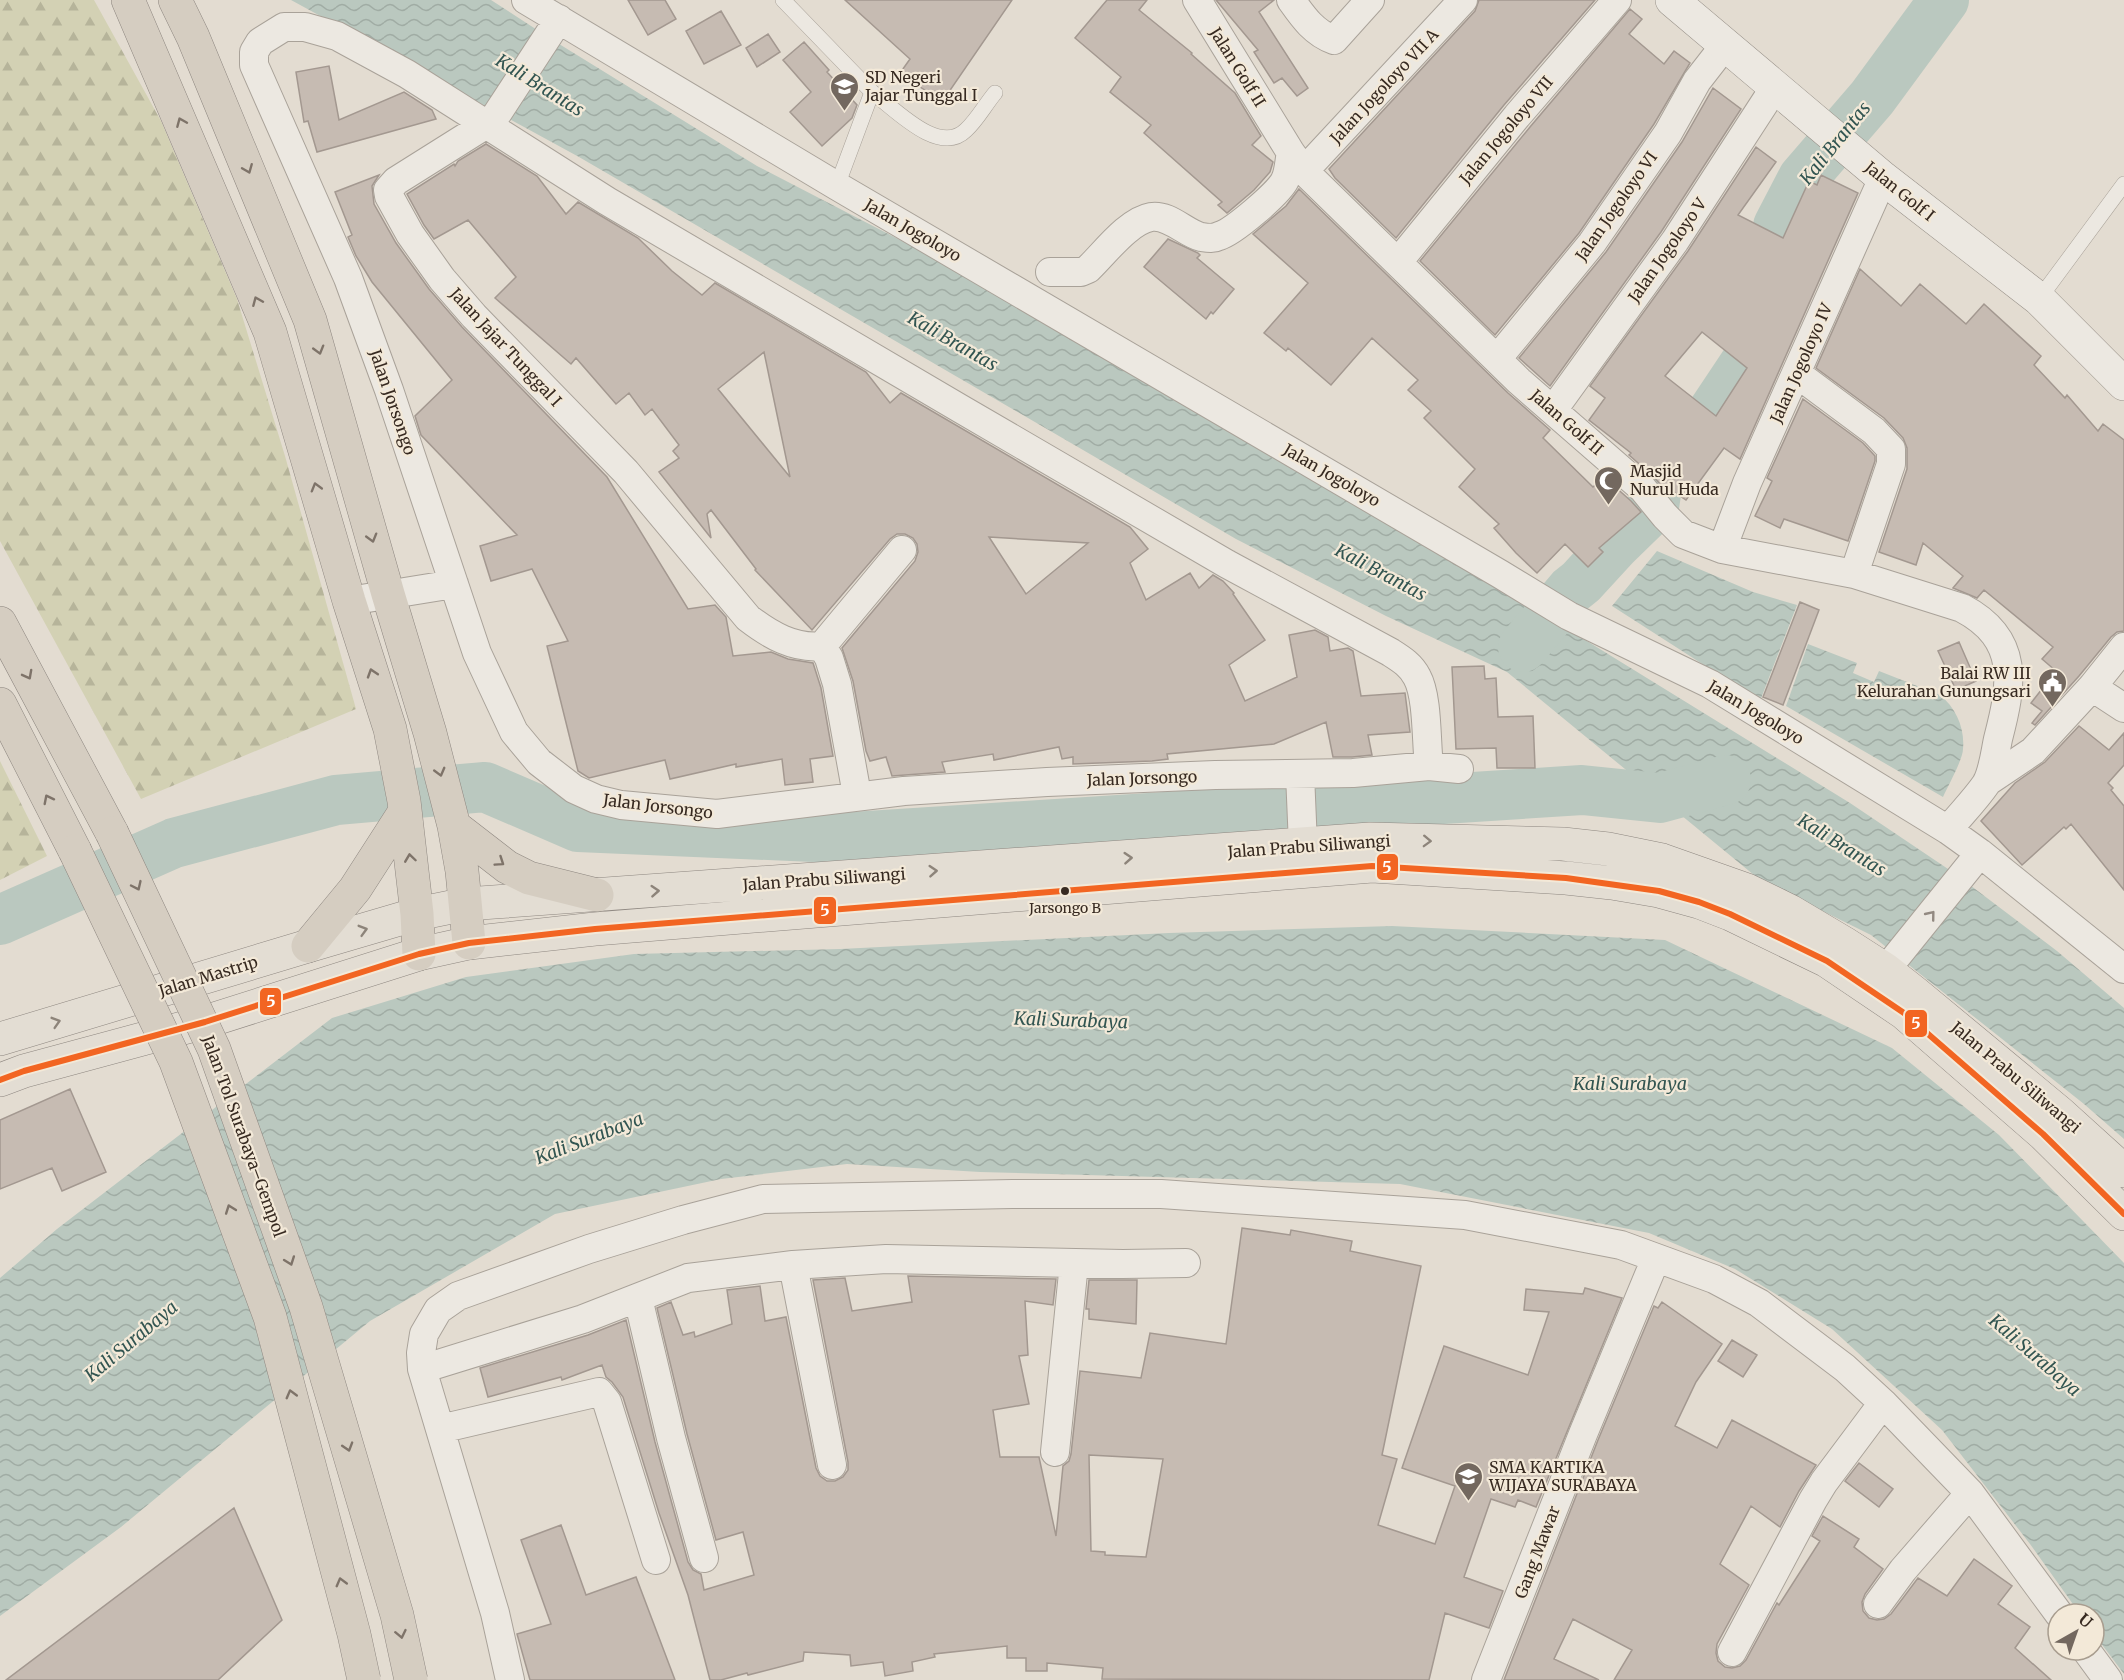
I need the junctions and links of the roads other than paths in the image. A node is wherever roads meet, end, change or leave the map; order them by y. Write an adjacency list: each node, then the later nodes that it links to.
1 (175, 0): 32 (highway, one-way to 32)
2 (526, 0): 11 (street, Jalan Jogoloyo)
3 (783, 0): 14 (lane)
4 (1197, 0): 17 (street, Jalan Golf II)
5 (1291, 0): 6 (street)
6 (1370, 0)
7 (1463, 0): 17 (street, Jalan Jogoloyo VII A)
8 (1617, 0): 21 (street, Jalan Jogoloyo VII)
9 (1672, 0): 12 (main road, Jalan Golf I)
10 (134, 14): 33 (highway, one-way to 10)
11 (555, 25): 16 (street, Jalan Jajar Tunggal I); 20 (street, Jalan Jogoloyo)
12 (1725, 45): 13 (main road, Jalan Golf I); 24 (street, Jalan Jogoloyo VI)
13 (1775, 87): 18 (main road, Jalan Golf I); 27 (street, Jalan Jogoloyo V)
14 (872, 92): 15 (lane); 20 (lane)
15 (994, 93)
16 (490, 123): 31 (street, Jalan Jorsongo); 35 (street, Jalan Jajar Tunggal I); 40 (street)
17 (1298, 162): 21 (street, Jalan Golf II); 22 (street)
18 (1883, 178): 23 (main road, Jalan Golf I); 25 (street, Jalan Jogoloyo IV)
19 (2124, 184): 23 (lane)
20 (837, 186): 47 (street, Jalan Jogoloyo)
21 (1398, 262): 24 (street, Jalan Golf II)
22 (1050, 272)
23 (2039, 299): 26 (main road, Jalan Golf I)
24 (1497, 359): 27 (street, Jalan Golf II)
25 (1796, 373): 28 (street, Jalan Jogoloyo IV); 30 (street)
26 (2122, 376)
27 (1553, 410): 28 (street, Jalan Golf II)
28 (1722, 549): 30 (street, Jalan Golf II)
29 (902, 550): 35 (street)
30 (1854, 574): 43 (street, Jalan Golf II)
31 (454, 584): 32 (street); 44 (street, Jalan Jorsongo)
32 (388, 594): 33 (street); 46 (highway, one-way to 46)
33 (349, 601): 45 (highway, one-way to 33)
34 (0, 623): 80 (highway, Jalan Tol Surabaya–Gempol, one-way to 80, bridge)
35 (822, 646): 44 (street)
36 (2124, 647): 37 (street)
37 (2092, 687): 39 (street); 43 (street)
38 (0, 704): 79 (highway, one-way to 38, bridge)
39 (2124, 708)
40 (1429, 766): 41 (street, Jalan Jorsongo); 42 (street, Jalan Jorsongo)
41 (1459, 769)
42 (1300, 778): 44 (street, Jalan Jorsongo); 48 (street)
43 (1987, 782): 47 (street, Jalan Golf II)
44 (857, 795)
45 (404, 807): 52 (highway, one-way to 45); 54 (highway)
46 (452, 818): 50 (highway, one-way to 50); 51 (highway)
47 (1948, 830): 49 (street, Jalan Jogoloyo)
48 (1303, 842): 50 (main road, Jalan Prabu Siliwangi, one-way to 48); 57 (main road, Jalan Prabu Siliwangi, one-way to 57)
49 (1973, 863): 56 (street, Jalan Jogoloyo); 57 (street, one-way to 49)
50 (597, 895): 51 (main road, Jalan Prabu Siliwangi)
51 (466, 904): 52 (main road, Jalan Prabu Siliwangi); 53 (highway)
52 (417, 914): 54 (main road, Jalan Mastrip, one-way to 52); 55 (highway)
53 (469, 943): 55 (main road, Jalan Prabu Siliwangi); 57 (main road, Jalan Prabu Siliwangi)
54 (308, 945): 58 (main road, Jalan Mastrip, one-way to 54)
55 (419, 954): 59 (main road)
56 (2124, 969)
57 (1884, 972): 60 (main road, Jalan Prabu Siliwangi); 61 (main road, Jalan Prabu Siliwangi)
58 (0, 1039)
59 (0, 1080)
60 (2124, 1171)
61 (2124, 1214)
62 (1656, 1258): 67 (street); 68 (street); 82 (street, Gang Mawar)
63 (1074, 1263): 64 (street); 65 (street); 70 (street)
64 (1186, 1263)
65 (793, 1265): 66 (street); 71 (street)
66 (638, 1298): 67 (street); 73 (street)
67 (422, 1369): 69 (street)
68 (1883, 1403): 72 (street); 77 (street)
69 (440, 1429): 74 (street); 81 (street)
70 (1055, 1452)
71 (832, 1465)
72 (1970, 1493): 75 (street); 76 (street)
73 (704, 1558)
74 (656, 1560)
75 (2050, 1602)
76 (1878, 1604)
77 (1732, 1652)
78 (2095, 1662): 83 (street)
79 (364, 1680)
80 (411, 1680)
81 (510, 1680)
82 (1486, 1680)
83 (2108, 1680)

